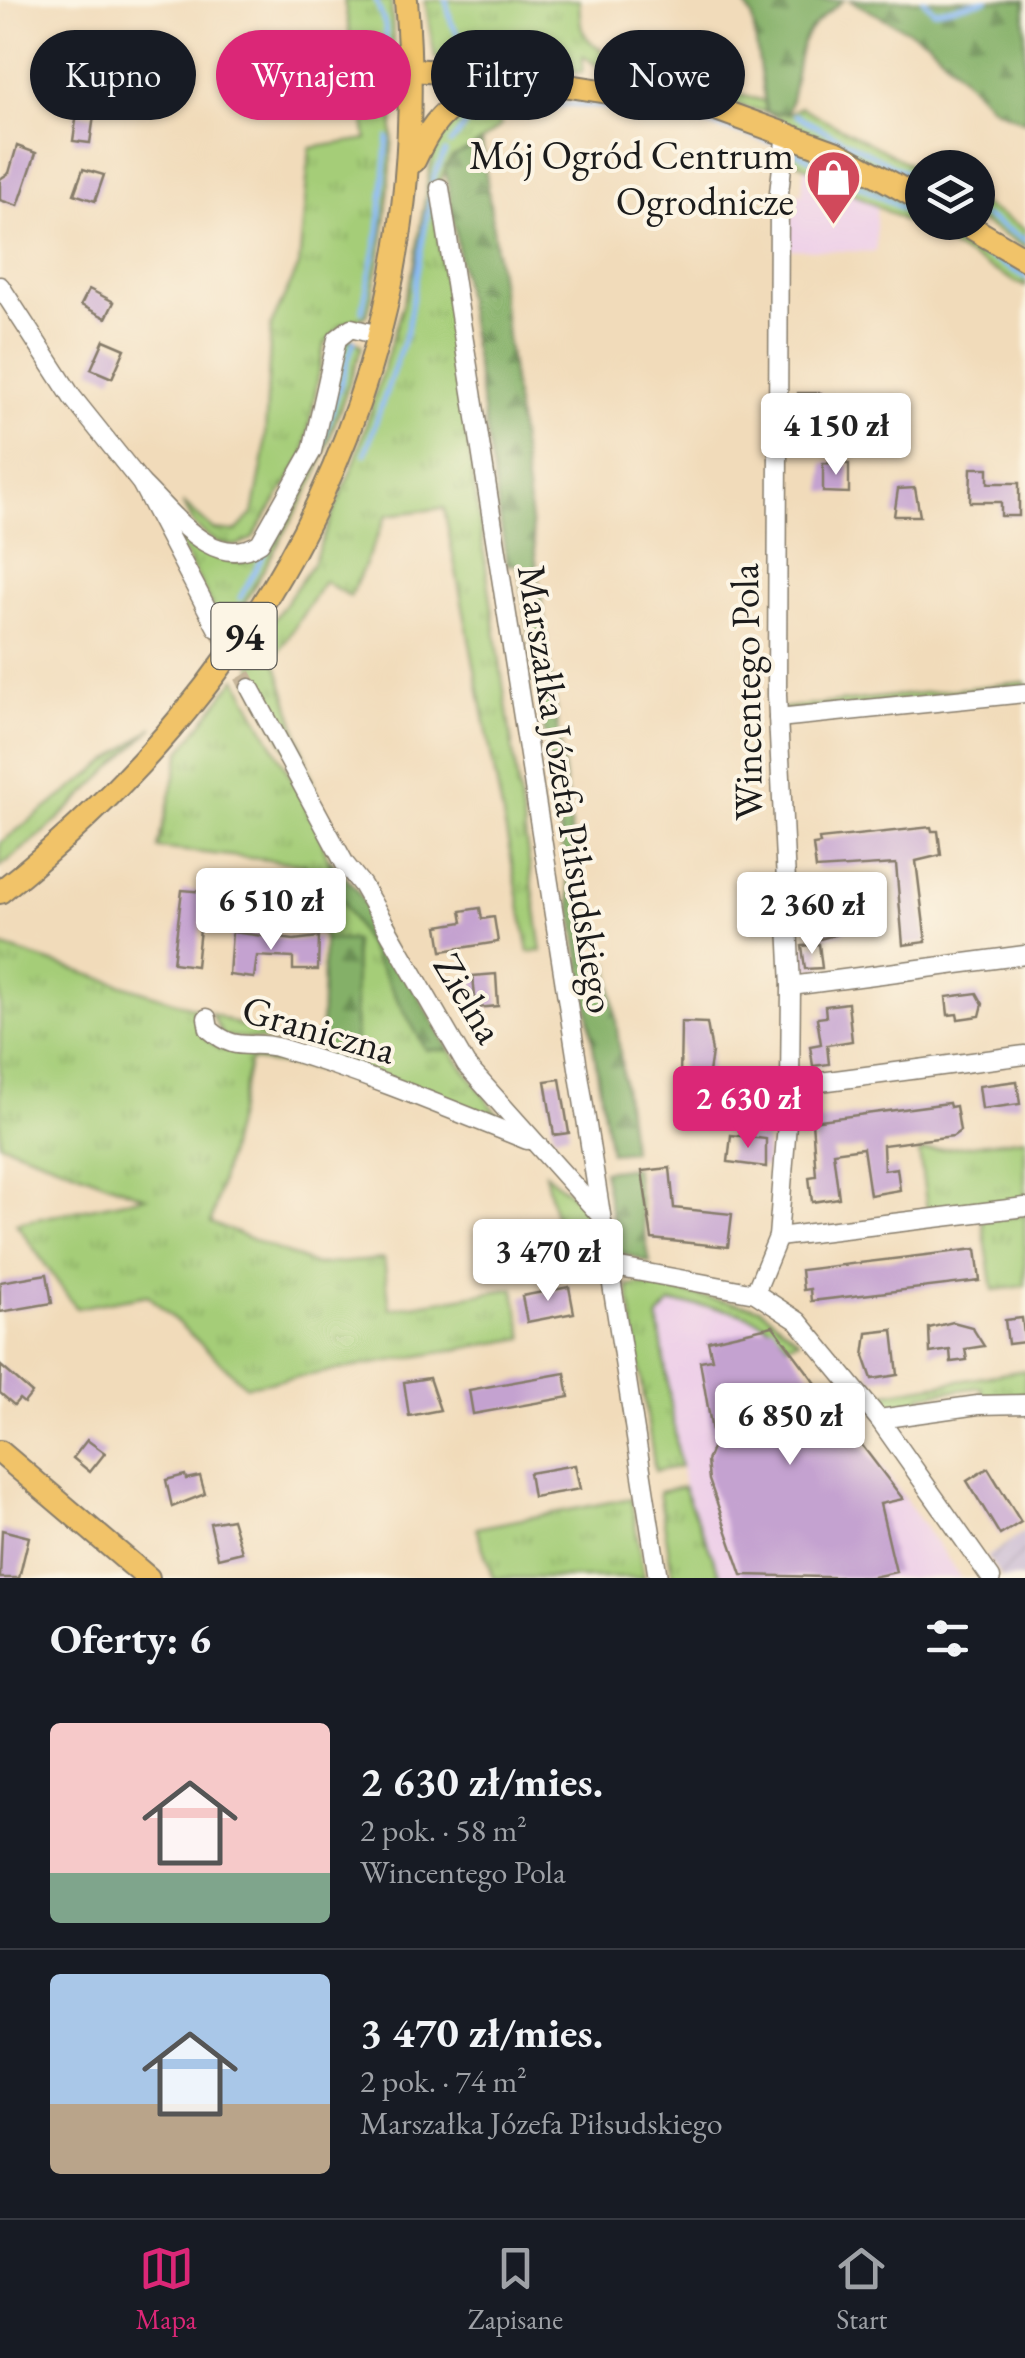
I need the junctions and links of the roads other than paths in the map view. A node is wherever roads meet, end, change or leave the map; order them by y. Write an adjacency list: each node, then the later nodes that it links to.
1 (406, 0): 2 (main road, 94)
2 (412, 70): 3 (main road); 7 (main road, 94)
3 (431, 71)
4 (574, 90): 6 (main road)
5 (435, 120): 7 (main road)
6 (786, 132): 9 (main road); 18 (street, Wincentego Pola)
7 (408, 174): 13 (main road, 94)
8 (440, 188): 27 (street, Marszałka Józefa Piłsudskiego)
9 (905, 192)
10 (993, 240): 11 (main road)
11 (1025, 259)
12 (0, 286): 14 (street)
13 (378, 335): 14 (street); 19 (main road, 94)
14 (141, 483): 15 (street)
15 (217, 628)
16 (250, 688): 25 (street, Zielna)
17 (1025, 693): 18 (street)
18 (778, 718): 21 (street, Wincentego Pola)
19 (6, 886)
20 (1025, 955): 21 (street)
21 (791, 986): 24 (street, Wincentego Pola)
22 (208, 1018): 25 (street, Graniczna)
23 (1025, 1056): 24 (street)
24 (790, 1086): 28 (street, Wincentego Pola)
25 (532, 1142): 27 (street, Zielna)
26 (1025, 1207): 28 (street)
27 (601, 1216): 29 (street, Marszałka Józefa Piłsudskiego)
28 (778, 1237): 30 (street, Wincentego Pola)
29 (608, 1266): 30 (street); 35 (street, Marszałka Józefa Piłsudskiego)
30 (755, 1293): 32 (street)
31 (1025, 1404): 32 (street)
32 (879, 1419): 36 (street)
33 (0, 1452): 34 (main road)
34 (148, 1578)
35 (658, 1578)
36 (991, 1578)

